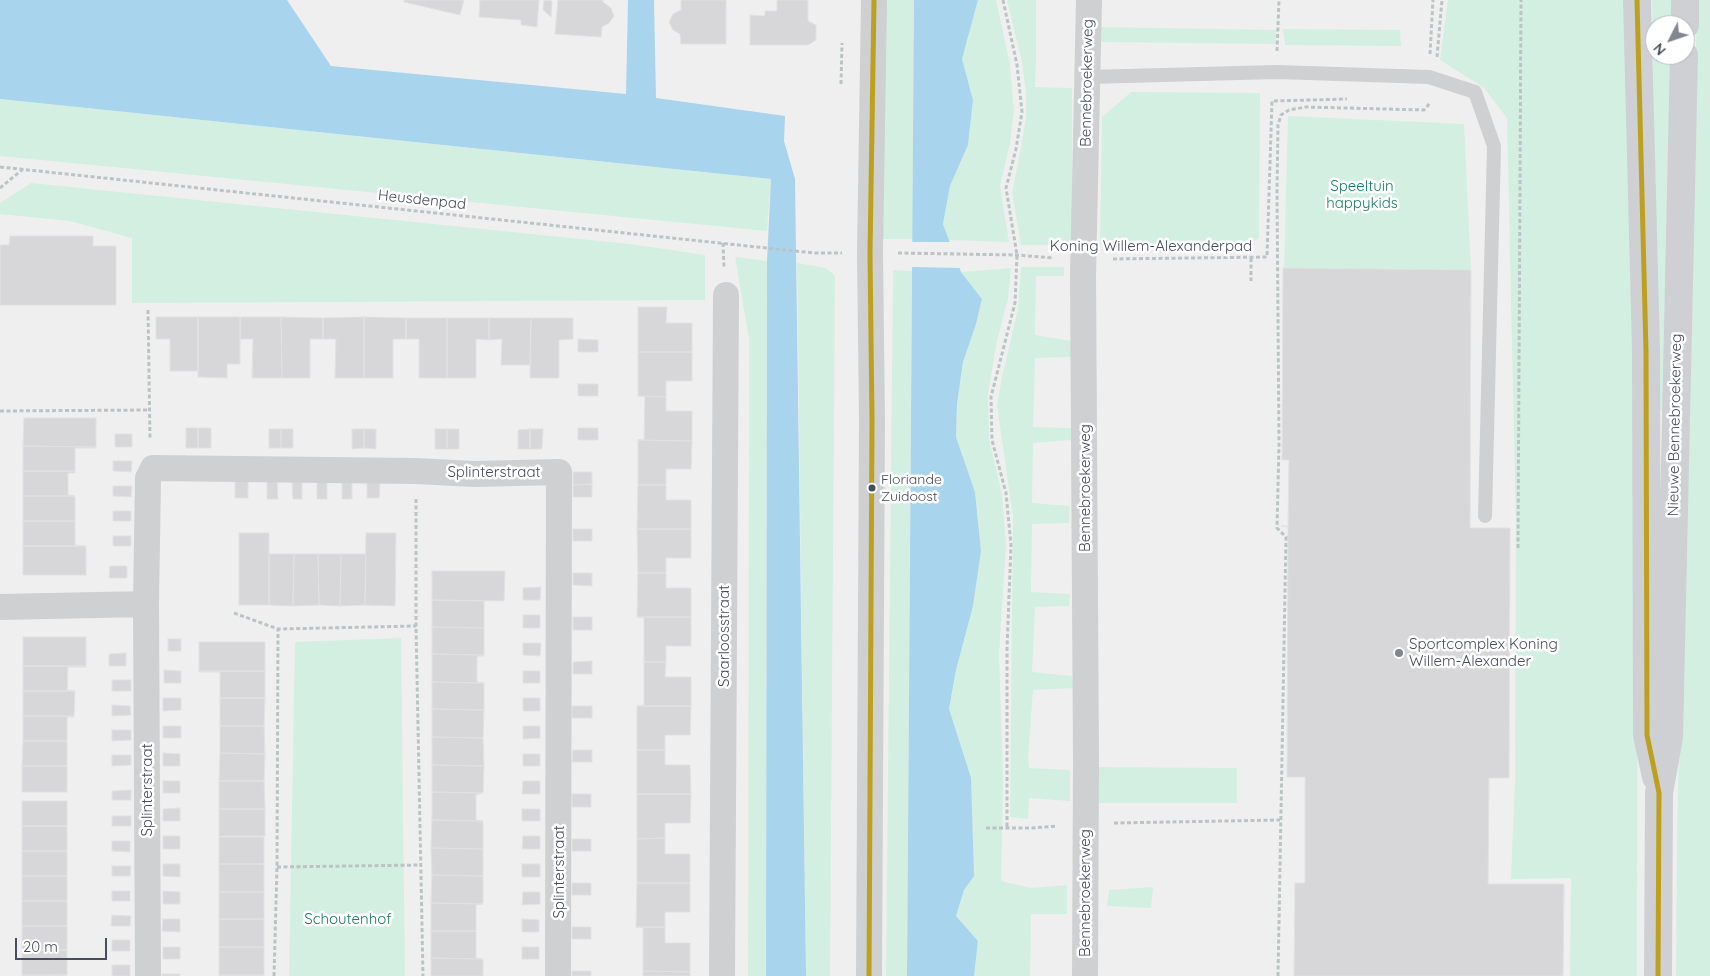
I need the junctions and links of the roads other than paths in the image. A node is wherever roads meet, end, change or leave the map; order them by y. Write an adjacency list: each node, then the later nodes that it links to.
1 (874, 0): 16 (street)
2 (1089, 0): 7 (street, Bennebroekerweg)
3 (1637, 0): 12 (main road, Nieuwe Bennebroekerweg)
4 (1685, 0): 5 (main road)
5 (1685, 15)
6 (1684, 65): 12 (main road, Nieuwe Bennebroekerweg)
7 (1087, 77): 9 (lane); 17 (street, Bennebroekerweg)
8 (726, 295): 15 (street, Saarloosstraat)
9 (1485, 516)
10 (146, 604): 11 (street); 13 (street, Splinterstraat); 14 (street, Splinterstraat)
11 (0, 607)
12 (1659, 793): 18 (main road, Nieuwe Bennebroekerweg)
13 (148, 976)
14 (558, 976)
15 (722, 976)
16 (869, 976)
17 (1085, 976)
18 (1658, 976)

